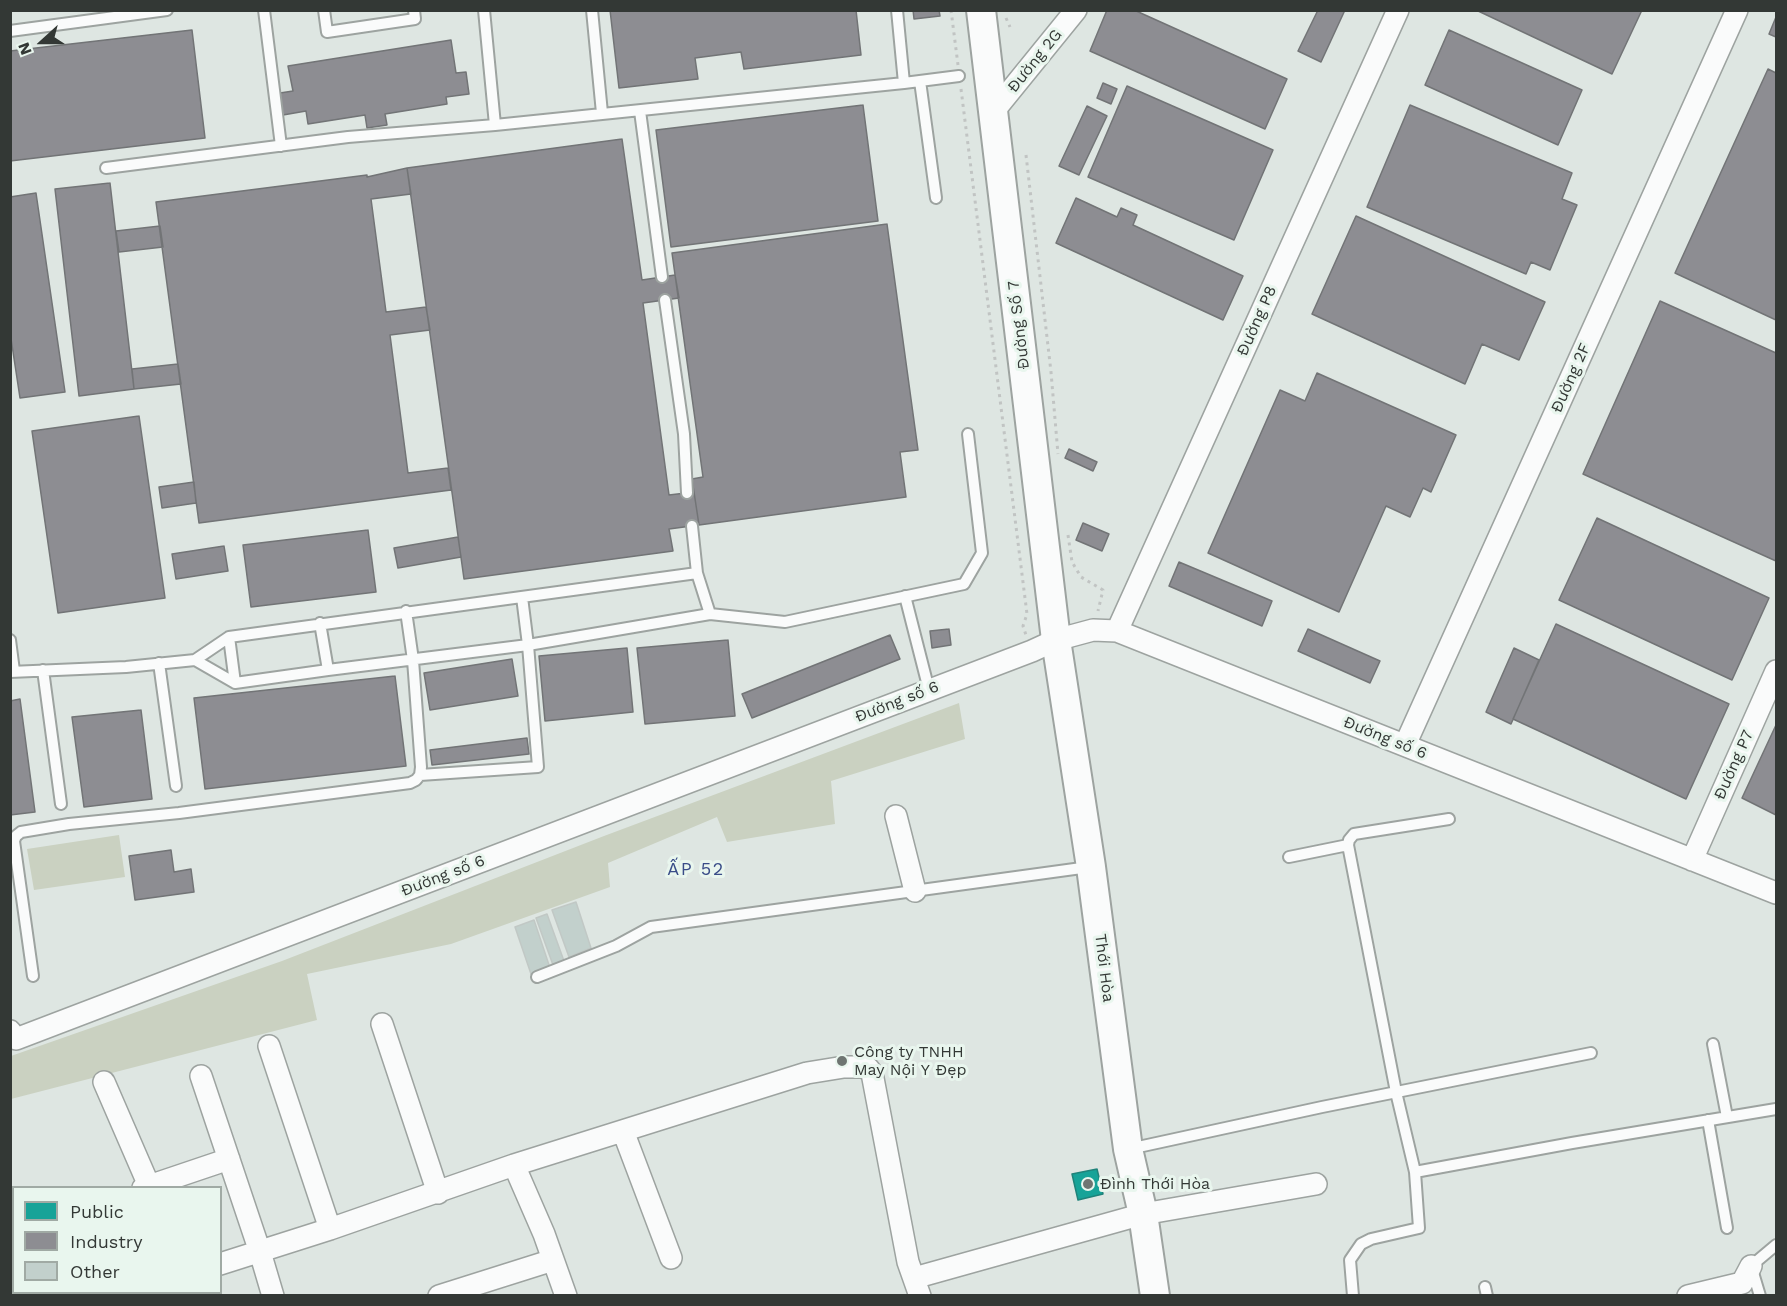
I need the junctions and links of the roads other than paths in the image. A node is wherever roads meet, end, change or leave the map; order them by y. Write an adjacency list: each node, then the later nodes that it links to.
1 (167, 10): 12 (lane)
2 (264, 10): 20 (lane)
3 (324, 10): 4 (lane)
4 (414, 10)
5 (484, 10): 19 (lane)
6 (592, 10): 18 (lane)
7 (897, 10): 15 (lane)
8 (981, 10): 17 (street, Đường Số 7)
9 (1076, 10): 17 (street, Đường 2G)
10 (1398, 10): 34 (street, Đường P8)
11 (1737, 10): 48 (street, Đường 2F)
12 (10, 31)
13 (959, 76): 14 (lane)
14 (920, 81): 15 (lane); 22 (lane)
15 (904, 83): 16 (lane)
16 (640, 111): 18 (lane); 23 (lane)
17 (994, 111): 38 (street, Đường Số 7)
18 (602, 113): 19 (lane)
19 (495, 125): 20 (lane)
20 (281, 146): 21 (lane)
21 (106, 168)
22 (936, 198)
23 (662, 277)
24 (665, 300): 26 (lane)
25 (968, 434): 29 (lane)
26 (687, 493)
27 (692, 526): 28 (lane)
28 (697, 573): 30 (lane); 32 (lane)
29 (905, 596): 32 (lane); 47 (lane)
30 (522, 597): 31 (lane); 37 (lane)
31 (406, 611): 33 (lane); 40 (lane)
32 (710, 614): 37 (lane)
33 (320, 623): 35 (lane); 42 (lane)
34 (1117, 631): 38 (street, Đường số 6); 48 (street, Đường số 6)
35 (229, 637): 39 (lane); 46 (lane)
36 (10, 640): 45 (lane)
37 (528, 645): 40 (lane); 49 (lane)
38 (1044, 645): 47 (street, Đường số 6); 57 (street, Thới Hòa)
39 (195, 660): 41 (lane); 46 (lane)
40 (413, 660): 42 (lane); 49 (lane)
41 (159, 663): 43 (lane); 50 (lane)
42 (328, 669): 46 (lane)
43 (43, 670): 45 (lane); 51 (lane)
44 (1776, 671): 56 (street, Đường P7)
45 (12, 672)
46 (236, 683)
47 (929, 690): 63 (street, Đường số 6)
48 (1405, 746): 56 (street, Đường số 6)
49 (420, 776): 60 (lane)
50 (176, 786)
51 (61, 804)
52 (896, 816): 58 (street)
53 (1449, 819): 54 (lane)
54 (1348, 845): 55 (lane); 69 (lane)
55 (1289, 857)
56 (1692, 860): 59 (street, Đường số 6)
57 (1091, 867): 58 (lane); 74 (street, Thới Hòa)
58 (915, 891): 61 (lane)
59 (1776, 893)
60 (33, 976)
61 (537, 977)
62 (382, 1024): 81 (street)
63 (13, 1035)
64 (1713, 1044): 71 (lane)
65 (269, 1046): 84 (street)
66 (1591, 1053): 69 (lane)
67 (201, 1076): 75 (street)
68 (104, 1082): 79 (street)
69 (1396, 1092): 74 (lane); 77 (lane)
70 (1776, 1109): 71 (lane)
71 (1726, 1117): 72 (lane)
72 (1708, 1120): 77 (lane); 83 (lane)
73 (623, 1131): 76 (street); 87 (street); 91 (street)
74 (1128, 1149): 82 (street, Thới Hòa)
75 (229, 1159): 80 (street); 86 (street)
76 (514, 1166): 81 (street); 88 (street)
77 (1415, 1172): 96 (lane)
78 (1316, 1184): 82 (street)
79 (147, 1186)
80 (150, 1186)
81 (438, 1193): 84 (street)
82 (1143, 1214): 91 (street); 95 (street, Thới Hòa)
83 (1727, 1228)
84 (330, 1229): 86 (street)
85 (1776, 1245): 90 (lane)
86 (260, 1252): 89 (street); 92 (street)
87 (671, 1258)
88 (553, 1260): 93 (street); 94 (street)
89 (222, 1263)
90 (1751, 1266): 97 (street); 98 (lane)
91 (917, 1287)
92 (273, 1296)
93 (439, 1296)
94 (567, 1296)
95 (1155, 1296)
96 (1353, 1296)
97 (1688, 1296)
98 (1760, 1296)

